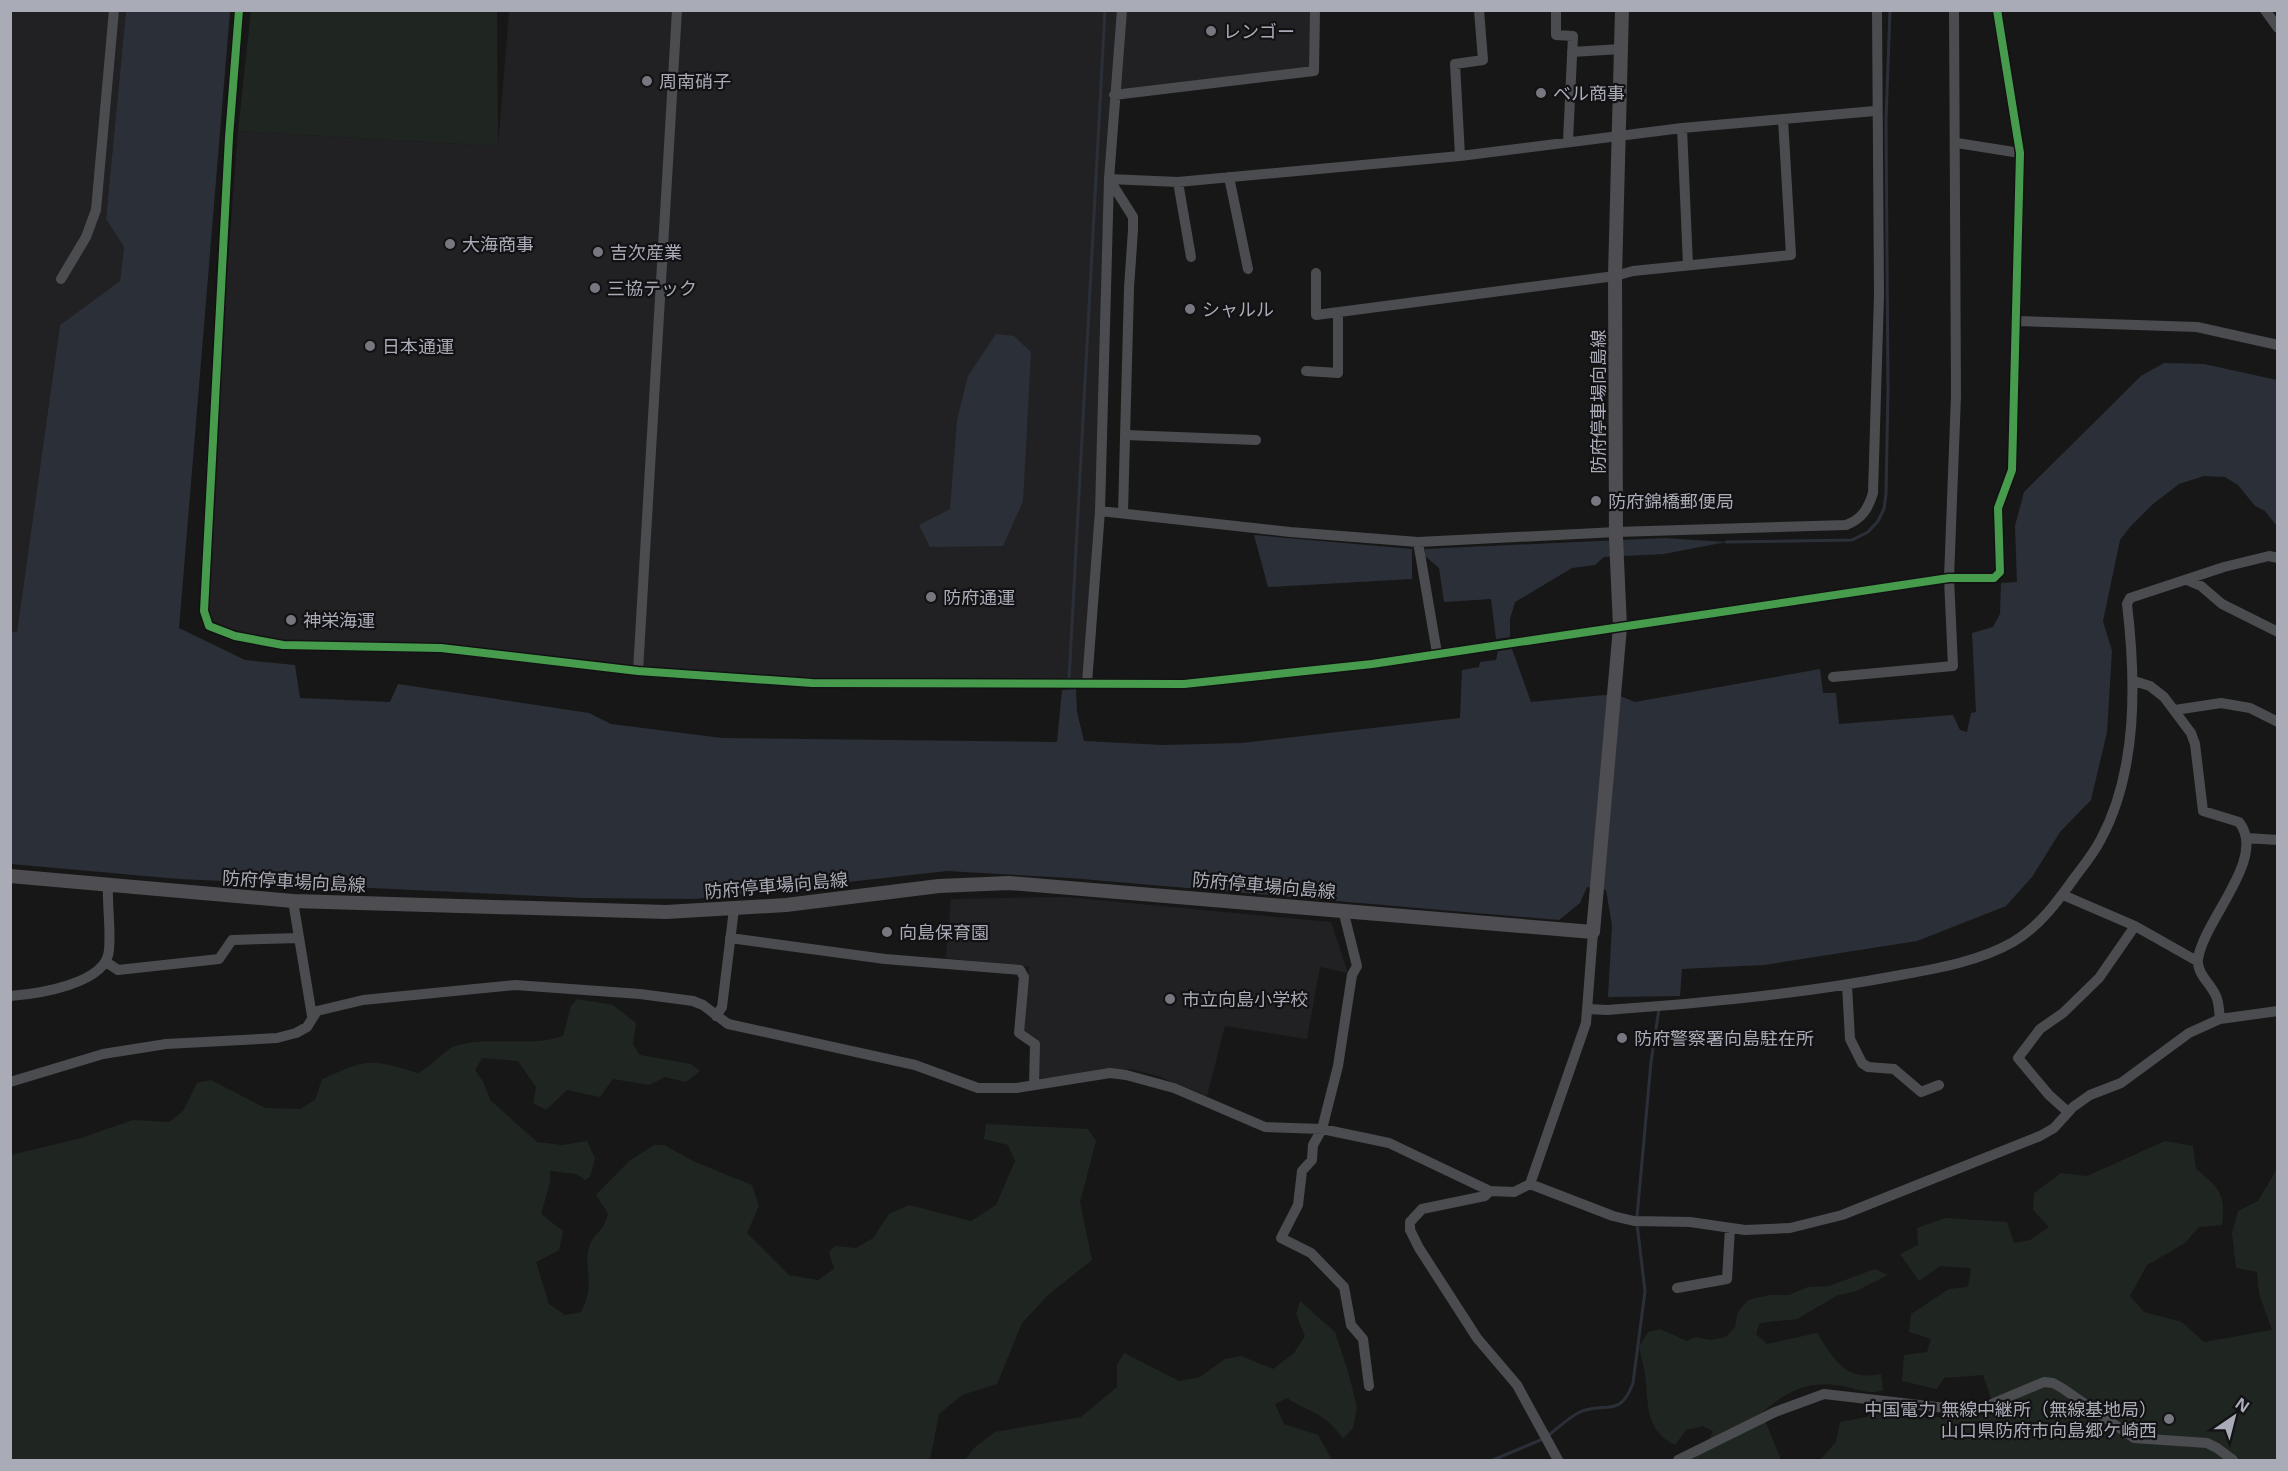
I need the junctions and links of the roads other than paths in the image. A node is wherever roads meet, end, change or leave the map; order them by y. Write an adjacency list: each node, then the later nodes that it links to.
1 (114, 10): 33 (street)
2 (239, 10): 50 (street)
3 (677, 10): 50 (street)
4 (1122, 10): 16 (street)
5 (1315, 10): 16 (street)
6 (1479, 10): 24 (street)
7 (1556, 10): 15 (street)
8 (1622, 10): 14 (main road, 防府停車場向島線)
9 (1877, 10): 17 (street)
10 (1954, 10): 22 (street)
11 (1996, 10): 23 (street)
12 (2265, 10): 13 (street)
13 (2277, 28)
14 (1621, 49): 15 (street); 20 (main road, 防府停車場向島線)
15 (1572, 52): 21 (street)
16 (1114, 95): 26 (street)
17 (1875, 111): 18 (street); 42 (street)
18 (1783, 119): 19 (street); 29 (street)
19 (1682, 128): 20 (street); 29 (street)
20 (1617, 135): 21 (street); 32 (main road, 防府停車場向島線)
21 (1568, 141): 24 (street)
22 (1957, 143): 23 (street); 45 (street)
23 (2020, 153): 35 (street)
24 (1460, 156): 25 (street)
25 (1229, 177): 27 (street); 30 (street)
26 (1109, 179): 27 (street); 38 (street); 40 (street)
27 (1178, 182): 28 (street)
28 (1191, 257)
29 (1688, 265): 32 (street)
30 (1248, 269)
31 (1316, 273): 34 (street)
32 (1615, 276): 34 (street); 42 (main road, 防府停車場向島線)
33 (61, 279)
34 (1338, 313): 37 (street)
35 (2016, 321): 36 (street); 45 (street)
36 (2277, 345)
37 (1306, 371)
38 (1125, 435): 39 (street); 41 (street)
39 (1256, 440)
40 (1100, 511): 41 (street); 53 (street)
41 (1123, 513): 43 (street)
42 (1616, 535): 43 (street); 47 (main road, 防府停車場向島線)
43 (1418, 542): 49 (street)
44 (2277, 558): 46 (street)
45 (1950, 578): 47 (street); 51 (street)
46 (2188, 581): 48 (street); 52 (street)
47 (1620, 627): 49 (street); 65 (main road, 防府停車場向島線)
48 (2277, 632)
49 (1437, 653): 53 (street)
50 (638, 671): 53 (street)
51 (1833, 677)
52 (2134, 681): 54 (street); 60 (street)
53 (1088, 683)
54 (2175, 710): 55 (street); 56 (street)
55 (2277, 722)
56 (2247, 838): 57 (street); 68 (street)
57 (2277, 840)
58 (10, 876): 59 (main road, 防府停車場向島線)
59 (108, 884): 61 (main road, 防府停車場向島線); 69 (street)
60 (2063, 895): 64 (street); 70 (street)
61 (293, 901): 62 (main road, 防府停車場向島線); 66 (street)
62 (734, 909): 63 (main road, 防府停車場向島線); 67 (street)
63 (1343, 910): 65 (main road, 防府停車場向島線); 81 (street)
64 (2135, 926): 68 (street); 80 (street)
65 (1593, 932): 72 (street)
66 (299, 938): 69 (street); 74 (street)
67 (730, 938): 75 (street); 78 (street)
68 (2198, 961): 76 (street)
69 (106, 962): 71 (street)
70 (1846, 986): 72 (street); 79 (street)
71 (10, 996)
72 (1588, 1009): 82 (street)
73 (2277, 1011): 76 (street)
74 (312, 1016): 75 (street); 77 (street)
75 (716, 1016): 78 (street)
76 (2220, 1019): 80 (street)
77 (10, 1082)
78 (1034, 1085): 81 (street)
79 (1939, 1085)
80 (2068, 1112): 84 (street)
81 (1322, 1129): 83 (street); 86 (street)
82 (1530, 1184): 83 (street); 84 (street)
83 (1490, 1191): 87 (street)
84 (1730, 1227): 85 (street)
85 (1677, 1288)
86 (1369, 1386)
87 (1558, 1461)
88 (1678, 1461): 89 (street)
89 (2233, 1461)

